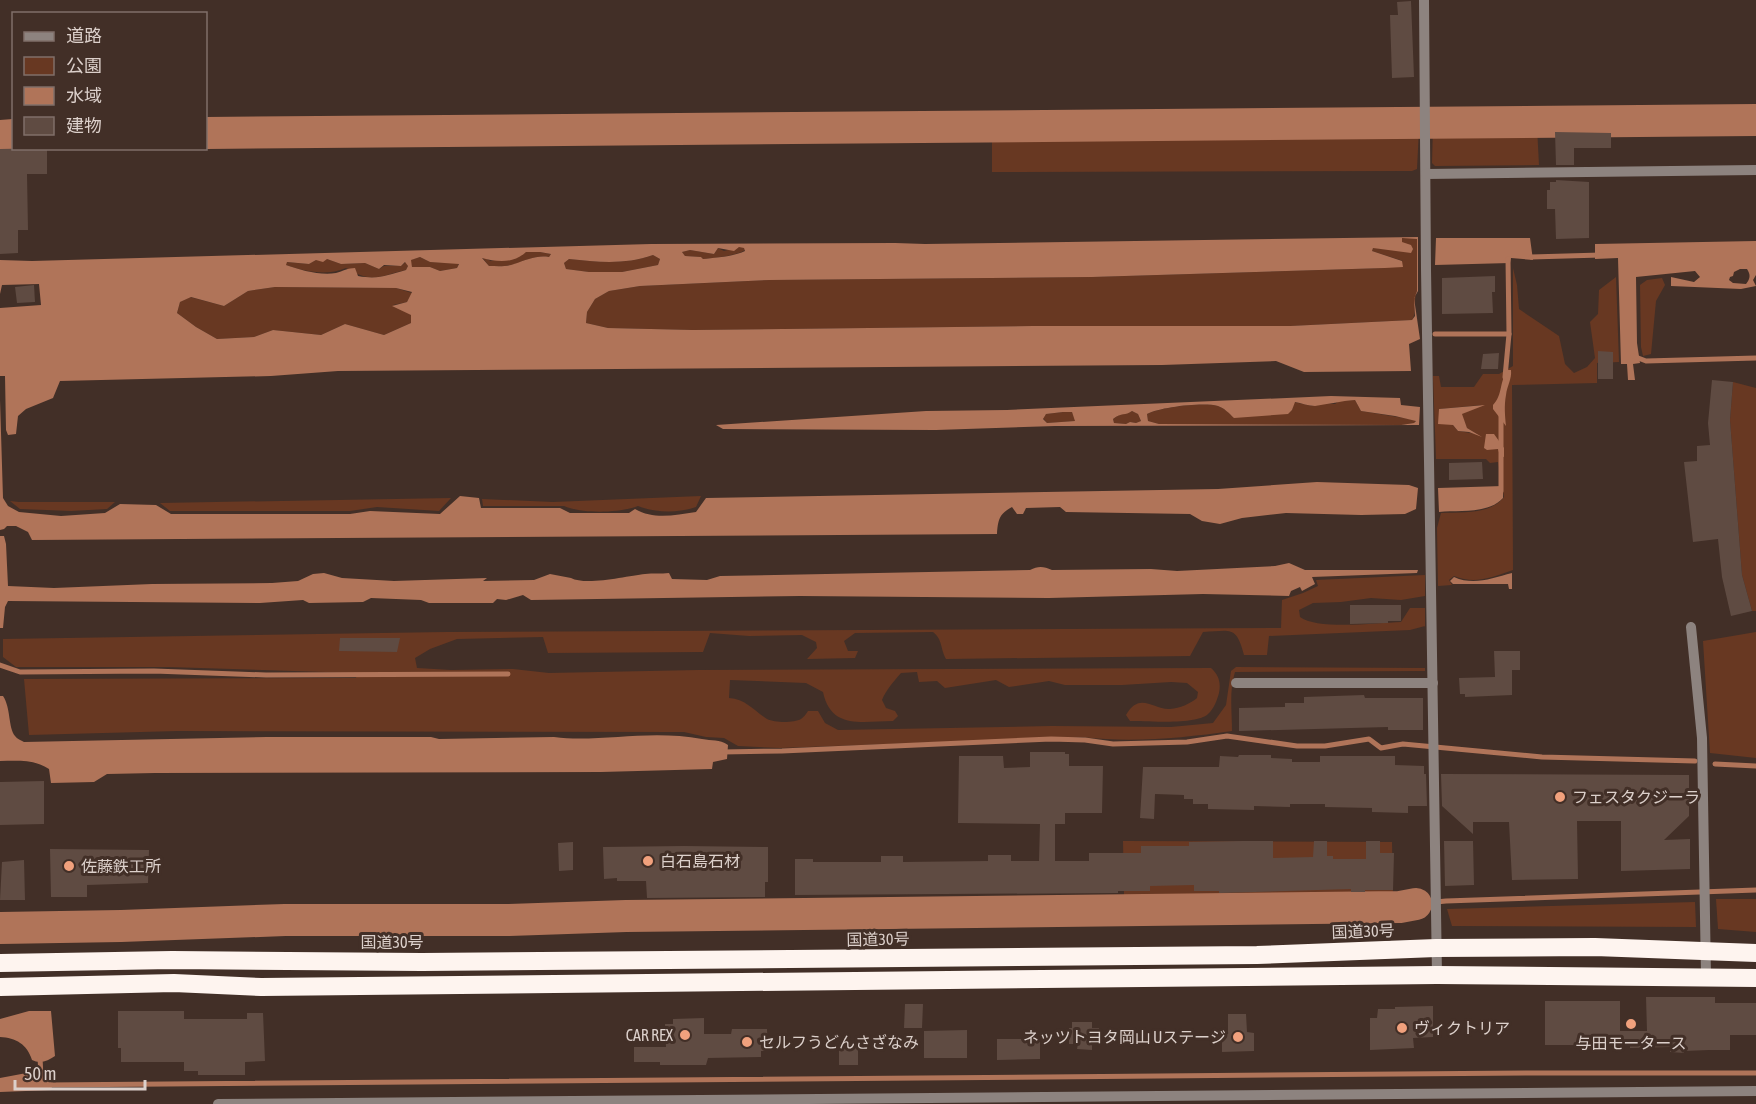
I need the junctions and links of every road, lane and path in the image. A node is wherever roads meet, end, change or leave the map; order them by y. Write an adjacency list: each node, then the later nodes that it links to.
1 (1424, 0): 3 (street)
2 (1756, 170): 3 (street)
3 (1426, 174): 6 (street)
4 (1691, 627): 8 (street)
5 (1236, 683): 6 (street)
6 (1433, 683): 7 (street)
7 (1436, 948): 8 (highway, 国道30号); 10 (highway, 国道30号); 11 (street)
8 (1706, 950): 9 (highway, 国道30号); 12 (street)
9 (1756, 953)
10 (0, 963)
11 (1437, 975): 12 (highway); 14 (highway)
12 (1706, 976): 13 (highway)
13 (1756, 978)
14 (0, 987)
15 (1756, 1091): 16 (street)
16 (934, 1101): 17 (street)
17 (218, 1104)

